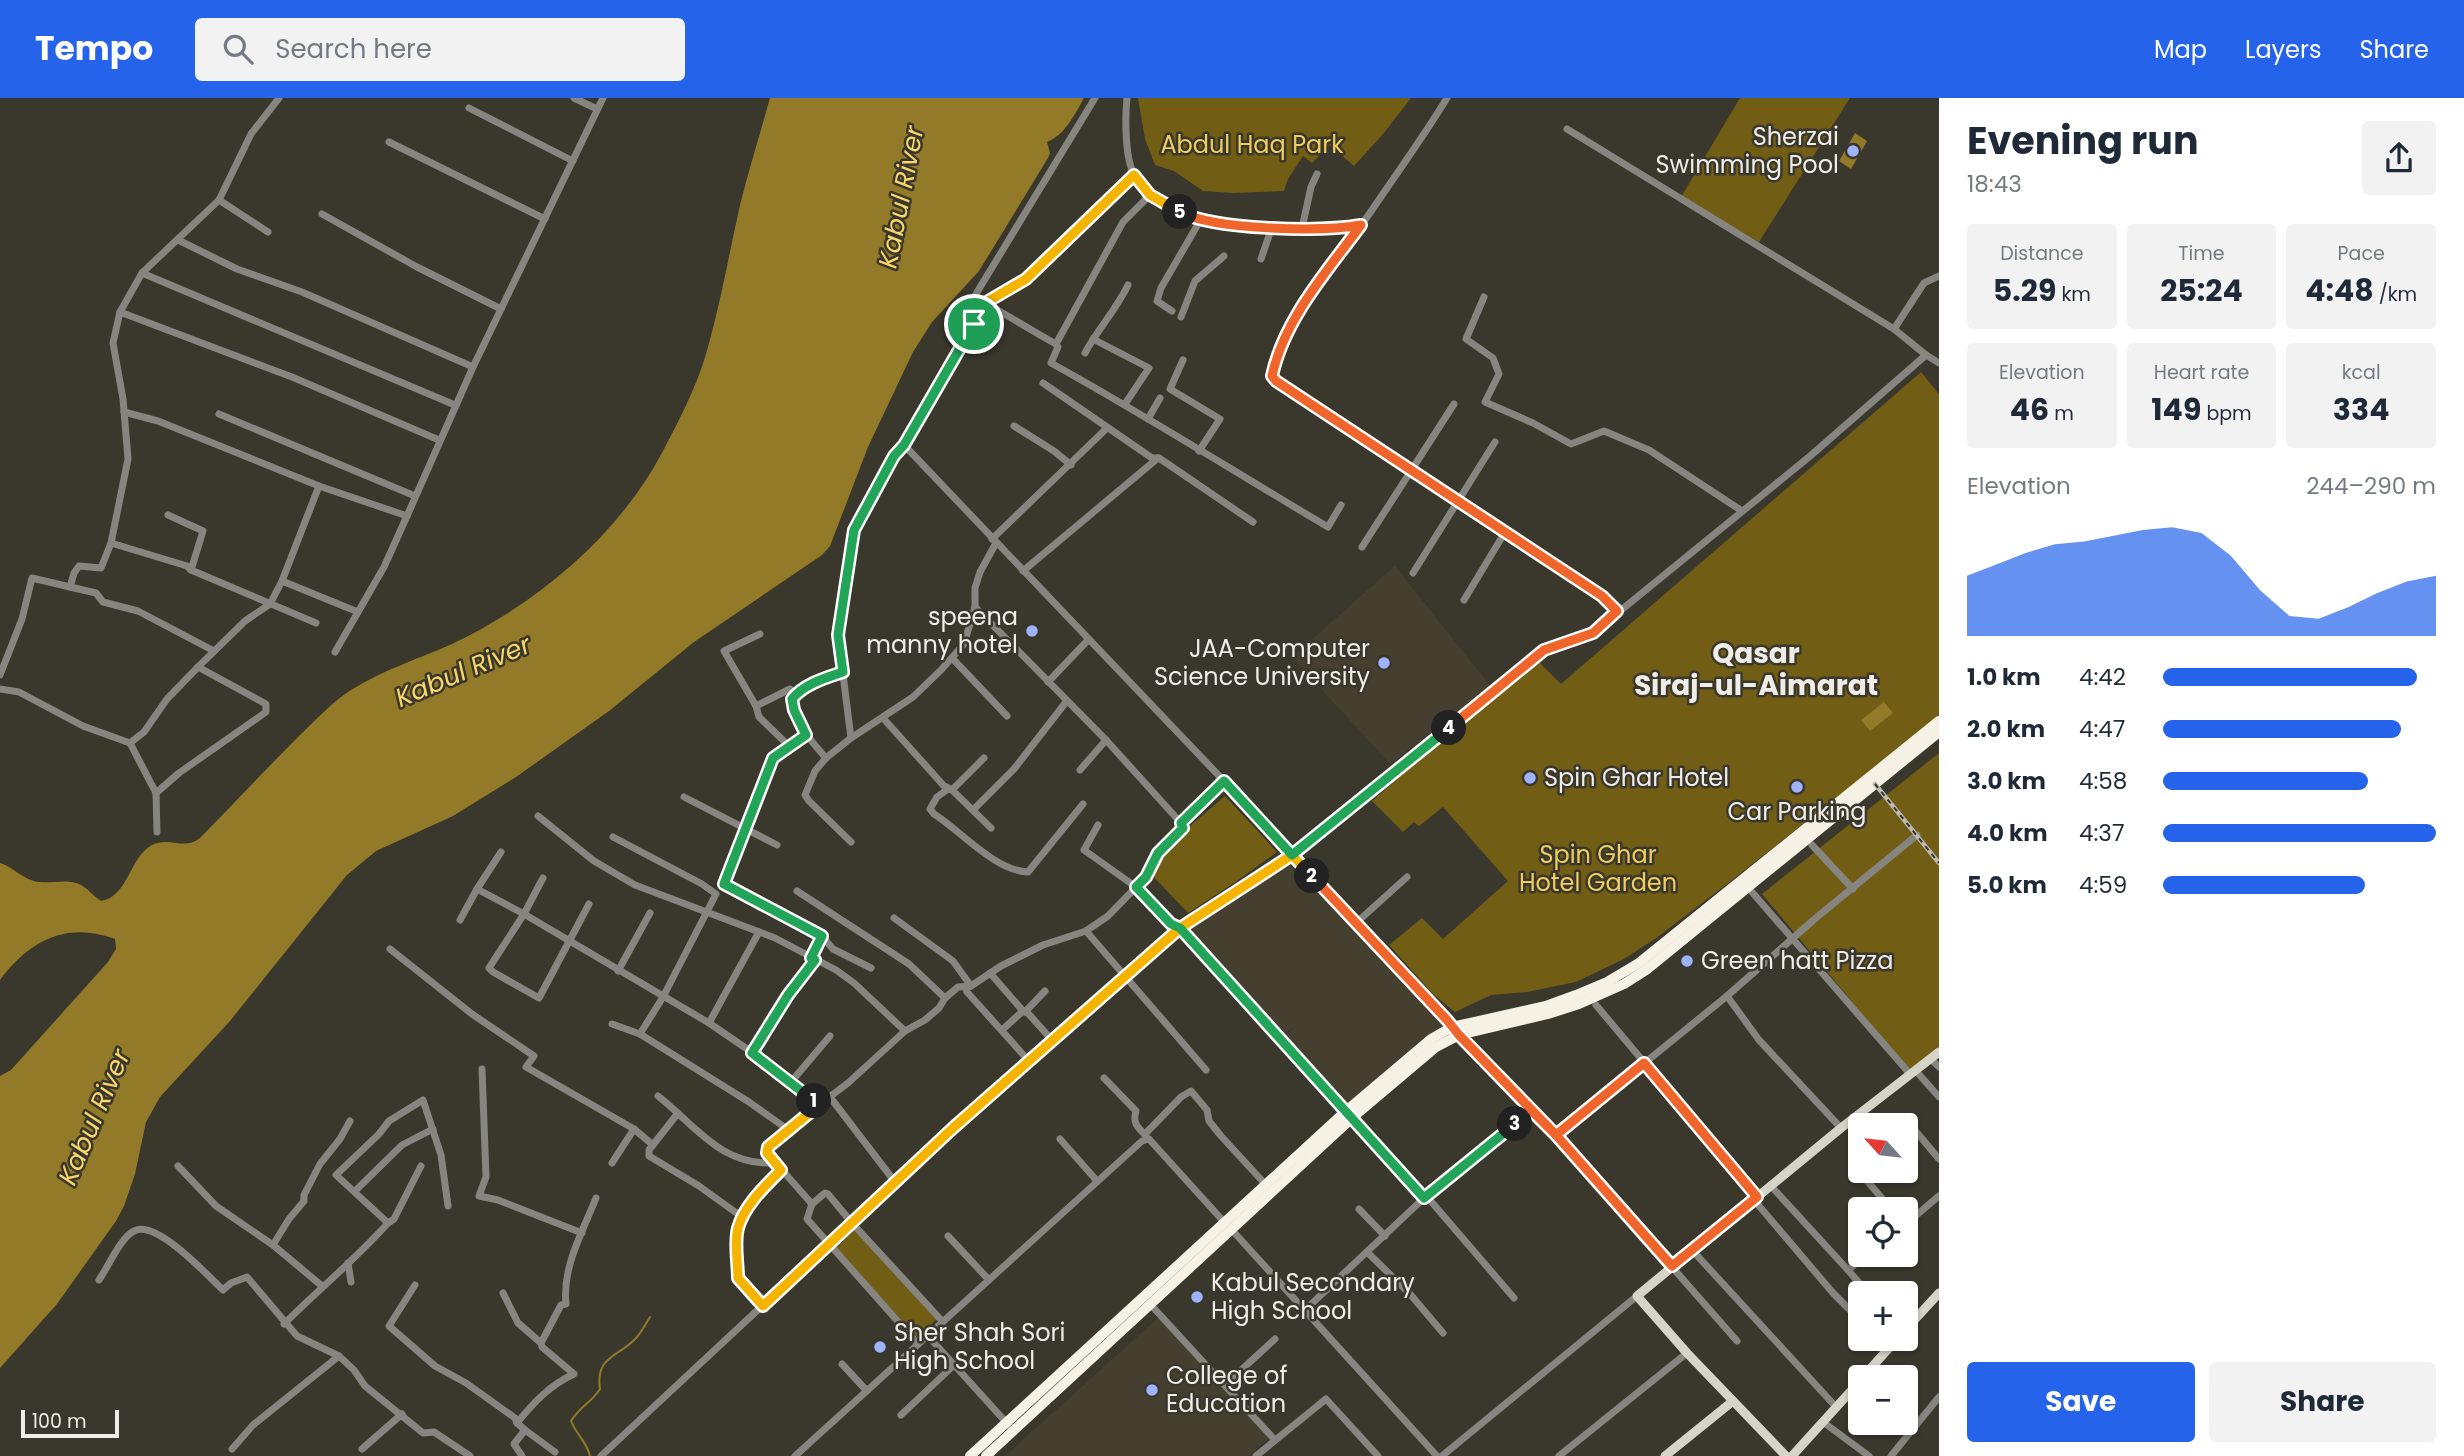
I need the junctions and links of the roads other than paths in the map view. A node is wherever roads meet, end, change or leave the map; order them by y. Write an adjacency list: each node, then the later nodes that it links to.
1 (279, 98): 15 (street)
2 (574, 98): 8 (street)
3 (603, 98): 8 (street)
4 (1095, 98): 35 (street)
5 (1127, 98): 13 (street)
6 (1447, 98): 19 (street)
7 (469, 108): 11 (street)
8 (597, 109): 11 (street)
9 (1567, 129): 36 (street)
10 (389, 142): 17 (street)
11 (573, 161): 17 (street)
12 (1317, 174): 21 (street)
13 (1134, 175): 14 (street); 30 (street)
14 (1150, 195): 18 (street); 38 (street)
15 (219, 200): 22 (street); 23 (street)
16 (322, 214): 31 (street)
17 (545, 219): 31 (street)
18 (1202, 219): 20 (street); 32 (street)
19 (1361, 225): 21 (street); 60 (street)
20 (1272, 227): 21 (street); 25 (street)
21 (1302, 228)
22 (268, 232)
23 (178, 240): 26 (street); 43 (street)
24 (1224, 256): 34 (street)
25 (1261, 259)
26 (142, 273): 33 (street); 48 (street)
27 (1939, 276): 36 (street)
28 (1128, 285): 37 (street)
29 (1484, 298): 65 (street)
30 (985, 303): 35 (street); 38 (street)
31 (501, 309): 43 (street)
32 (1172, 311)
33 (120, 312): 49 (street); 54 (street)
34 (1181, 317)
35 (974, 324): 56 (street)
36 (1894, 329): 40 (street)
37 (1093, 339): 39 (street); 46 (street)
38 (1056, 344): 46 (street)
39 (1085, 353)
40 (1926, 355): 42 (street); 65 (street)
41 (1183, 360): 57 (street)
42 (1939, 363)
43 (473, 367): 48 (street)
44 (1043, 383): 53 (street)
45 (1160, 398): 51 (street)
46 (1125, 404): 51 (street)
47 (1454, 404): 60 (street)
48 (456, 405): 54 (street)
49 (124, 412): 61 (street); 71 (street)
50 (219, 414): 62 (street)
51 (1148, 419): 57 (street)
52 (1014, 426): 59 (street)
53 (1107, 428): 58 (street); 59 (street)
54 (439, 440): 62 (street)
55 (1495, 442): 63 (street)
56 (904, 445): 70 (street); 90 (street)
57 (1199, 451): 64 (street)
58 (1159, 458): 68 (street); 74 (street)
59 (1071, 465): 70 (street)
60 (1411, 470): 63 (street); 72 (street)
61 (319, 486): 67 (street); 76 (street)
62 (415, 496): 67 (street)
63 (1459, 501): 69 (street); 75 (street)
64 (1341, 505)
65 (1742, 511): 81 (street)
66 (168, 515): 73 (street)
67 (407, 516): 82 (street)
68 (1253, 522)
69 (1505, 532): 78 (street); 81 (street)
70 (994, 541): 74 (street); 80 (street)
71 (111, 543): 73 (street); 77 (street)
72 (1362, 547)
73 (191, 570): 79 (street)
74 (1023, 571): 85 (street)
75 (1413, 573)
76 (282, 581): 79 (street); 82 (street)
77 (71, 587): 86 (street); 91 (street)
78 (1464, 600)
79 (271, 604): 83 (street); 86 (street)
80 (975, 607): 88 (street); 92 (street)
81 (1617, 611): 127 (street)
82 (358, 612): 87 (street)
83 (316, 623)
84 (760, 634): 96 (street)
85 (1088, 640): 92 (street); 109 (street)
86 (214, 651): 89 (street)
87 (335, 652)
88 (952, 658): 97 (street); 98 (street)
89 (198, 667): 104 (street); 111 (street)
90 (843, 672): 94 (street); 102 (street)
91 (0, 674)
92 (1048, 682): 95 (street)
93 (0, 689): 104 (street)
94 (796, 694): 96 (street); 101 (street)
95 (1066, 702): 103 (street); 114 (street)
96 (756, 706): 105 (street)
97 (1006, 716)
98 (883, 718): 102 (street); 110 (street)
99 (1939, 721): 130 (highway)
100 (1939, 732): 130 (highway)
101 (806, 735): 105 (street); 106 (street)
102 (851, 738): 106 (street)
103 (1105, 740): 108 (street); 116 (street)
104 (130, 743): 111 (street)
105 (790, 747): 118 (street)
106 (826, 758): 123 (street)
107 (984, 758): 110 (street)
108 (1080, 770)
109 (1224, 781): 116 (street); 127 (street)
110 (950, 790): 113 (street); 114 (street)
111 (156, 793): 120 (street)
112 (684, 797): 118 (street)
113 (1083, 804)
114 (973, 810): 119 (street)
115 (538, 816): 138 (street)
116 (1181, 823): 131 (street)
117 (1098, 825): 131 (street)
118 (745, 828): 124 (street); 145 (street)
119 (991, 828)
120 (157, 832)
121 (1917, 835): 133 (street)
122 (613, 837): 138 (street)
123 (851, 842)
124 (777, 845)
125 (1812, 845): 133 (street)
126 (501, 852): 132 (street)
127 (1292, 855): 141 (street); 142 (street)
128 (1408, 877): 141 (street)
129 (543, 878): 137 (street)
130 (1746, 884): 146 (street); 165 (highway)
131 (1136, 887): 142 (street); 143 (street)
132 (477, 889): 137 (street); 140 (street)
133 (1853, 889): 146 (street)
134 (797, 891): 158 (street)
135 (589, 904): 147 (street)
136 (650, 913): 151 (street)
137 (524, 914): 147 (street); 147 (street)
138 (707, 914): 144 (street); 157 (street)
139 (894, 918): 154 (street)
140 (460, 920)
141 (1356, 923): 165 (street)
142 (1180, 928): 153 (street); 186 (street)
143 (1086, 931): 152 (street); 153 (street)
144 (759, 932): 149 (street); 161 (street)
145 (822, 936): 149 (street); 150 (street)
146 (1792, 938): 156 (street); 177 (street)
147 (571, 942): 151 (street)
148 (390, 949): 190 (street)
149 (813, 959): 164 (street); 170 (street)
150 (871, 968)
151 (618, 971): 157 (street)
152 (990, 973): 154 (street); 160 (street)
153 (1125, 976): 168 (street); 176 (street)
154 (968, 986): 158 (street); 163 (street)
155 (1045, 991): 160 (street)
156 (1727, 996): 173 (street); 188 (street)
157 (663, 997): 161 (street); 166 (street)
158 (944, 998): 164 (street)
159 (1596, 1004): 173 (street)
160 (1024, 1012): 163 (street); 168 (street)
161 (709, 1023): 170 (street)
162 (612, 1024): 166 (street)
163 (1002, 1030): 172 (street)
164 (905, 1031): 181 (street)
165 (1456, 1031): 184 (street); 186 (highway)
166 (640, 1034): 191 (street)
167 (830, 1036): 179 (street)
168 (1051, 1039): 172 (street)
169 (1939, 1052): 171 (main road)
170 (752, 1053): 179 (street)
171 (1931, 1059): 174 (street); 177 (main road)
172 (1028, 1060): 198 (street)
173 (1644, 1063): 193 (street); 214 (street)
174 (1939, 1067)
175 (482, 1069): 223 (street)
176 (1206, 1070)
177 (1913, 1072): 182 (street); 188 (main road)
178 (1104, 1078): 194 (street)
179 (791, 1082): 183 (street)
180 (658, 1096): 185 (street)
181 (830, 1097): 183 (street); 205 (street)
182 (1939, 1097)
183 (819, 1105): 191 (street)
184 (1531, 1110): 193 (street); 213 (street)
185 (678, 1113): 196 (street); 203 (street)
186 (1349, 1114): 207 (highway); 213 (street); 222 (highway)
187 (349, 1121): 226 (street)
188 (1841, 1128): 208 (main road)
189 (433, 1129): 209 (street); 209 (street); 216 (street)
190 (634, 1129): 196 (street); 200 (street)
191 (787, 1129): 203 (street)
192 (1918, 1134): 199 (street)
193 (1556, 1135): 231 (street)
194 (1147, 1137): 204 (street); 207 (street); 222 (street)
195 (1060, 1139): 204 (street)
196 (653, 1145): 219 (street)
197 (914, 1150): 198 (street)
198 (923, 1157): 205 (street)
199 (1939, 1159)
200 (612, 1163)
201 (178, 1166): 226 (street)
202 (421, 1166): 220 (street)
203 (778, 1167): 215 (street); 219 (street)
204 (1097, 1181): 235 (street)
205 (895, 1182): 221 (street)
206 (1869, 1183): 211 (street)
207 (1266, 1185): 222 (highway)
208 (1770, 1185): 214 (main road); 233 (street)
209 (355, 1191): 220 (street)
210 (1939, 1196): 218 (street)
211 (1881, 1197)
212 (596, 1198): 223 (street)
213 (1424, 1198): 225 (street); 243 (street)
214 (1755, 1198): 228 (main road); 246 (street)
215 (812, 1204): 221 (street); 227 (street)
216 (448, 1206)
217 (1359, 1209): 225 (street)
218 (1918, 1213)
219 (742, 1217): 245 (street)
220 (388, 1223): 230 (street)
221 (852, 1223): 227 (street); 249 (street)
222 (1228, 1226): 244 (highway); 247 (street); 273 (highway)
223 (582, 1233): 255 (street)
224 (948, 1236): 235 (street)
225 (1385, 1236): 229 (street)
226 (273, 1245): 238 (street)
227 (828, 1245): 245 (street); 256 (street)
228 (1692, 1250): 231 (main road); 268 (street)
229 (1368, 1253): 247 (street); 251 (street)
230 (348, 1263): 237 (street); 238 (street)
231 (1672, 1266): 242 (main road); 254 (street)
232 (1852, 1267): 233 (street)
233 (1848, 1270): 236 (street)
234 (99, 1280): 250 (street)
235 (989, 1280): 249 (street)
236 (1857, 1281)
237 (351, 1282)
238 (322, 1286): 250 (street)
239 (415, 1286): 272 (street)
240 (503, 1293): 255 (street)
241 (1939, 1293): 248 (main road)
242 (1637, 1296): 258 (main road); 288 (street)
243 (1514, 1298)
244 (1150, 1304): 263 (street); 273 (highway)
245 (763, 1306): 281 (street)
246 (1848, 1308)
247 (1305, 1310): 287 (street)
248 (1918, 1316)
249 (943, 1322): 252 (street)
250 (284, 1324): 259 (street)
251 (1443, 1333)
252 (928, 1336): 256 (street); 261 (street)
253 (1275, 1339): 263 (street)
254 (1737, 1341)
255 (541, 1343): 272 (street)
256 (918, 1344): 264 (street)
257 (1886, 1351): 262 (main road)
258 (1687, 1353): 267 (main road); 289 (street)
259 (339, 1356): 269 (street); 276 (street)
260 (842, 1364): 264 (street)
261 (954, 1365): 270 (street); 273 (street)
262 (1874, 1365)
263 (1225, 1385): 275 (street)
264 (867, 1391): 282 (street)
265 (1848, 1395): 268 (main road)
266 (1939, 1397): 294 (street)
267 (1734, 1401): 290 (main road); 291 (main road)
268 (1837, 1408): 271 (main road)
269 (402, 1415): 277 (street); 279 (street)
270 (901, 1415)
271 (1823, 1422): 292 (main road); 293 (street)
272 (517, 1423): 274 (street)
273 (1010, 1427): 283 (highway); 284 (highway)
274 (525, 1430): 278 (street); 280 (street)
275 (1274, 1439): 285 (street); 286 (street)
276 (232, 1449)
277 (362, 1449)
278 (555, 1452)
279 (473, 1456)
280 (522, 1456)
281 (601, 1456)
282 (795, 1456)
283 (970, 1456)
284 (986, 1456)
285 (1256, 1456)
286 (1378, 1456)
287 (1437, 1456)
288 (1442, 1456)
289 (1559, 1456)
290 (1665, 1456)
291 (1786, 1456)
292 (1793, 1456)
293 (1870, 1456)
294 (1891, 1456)

